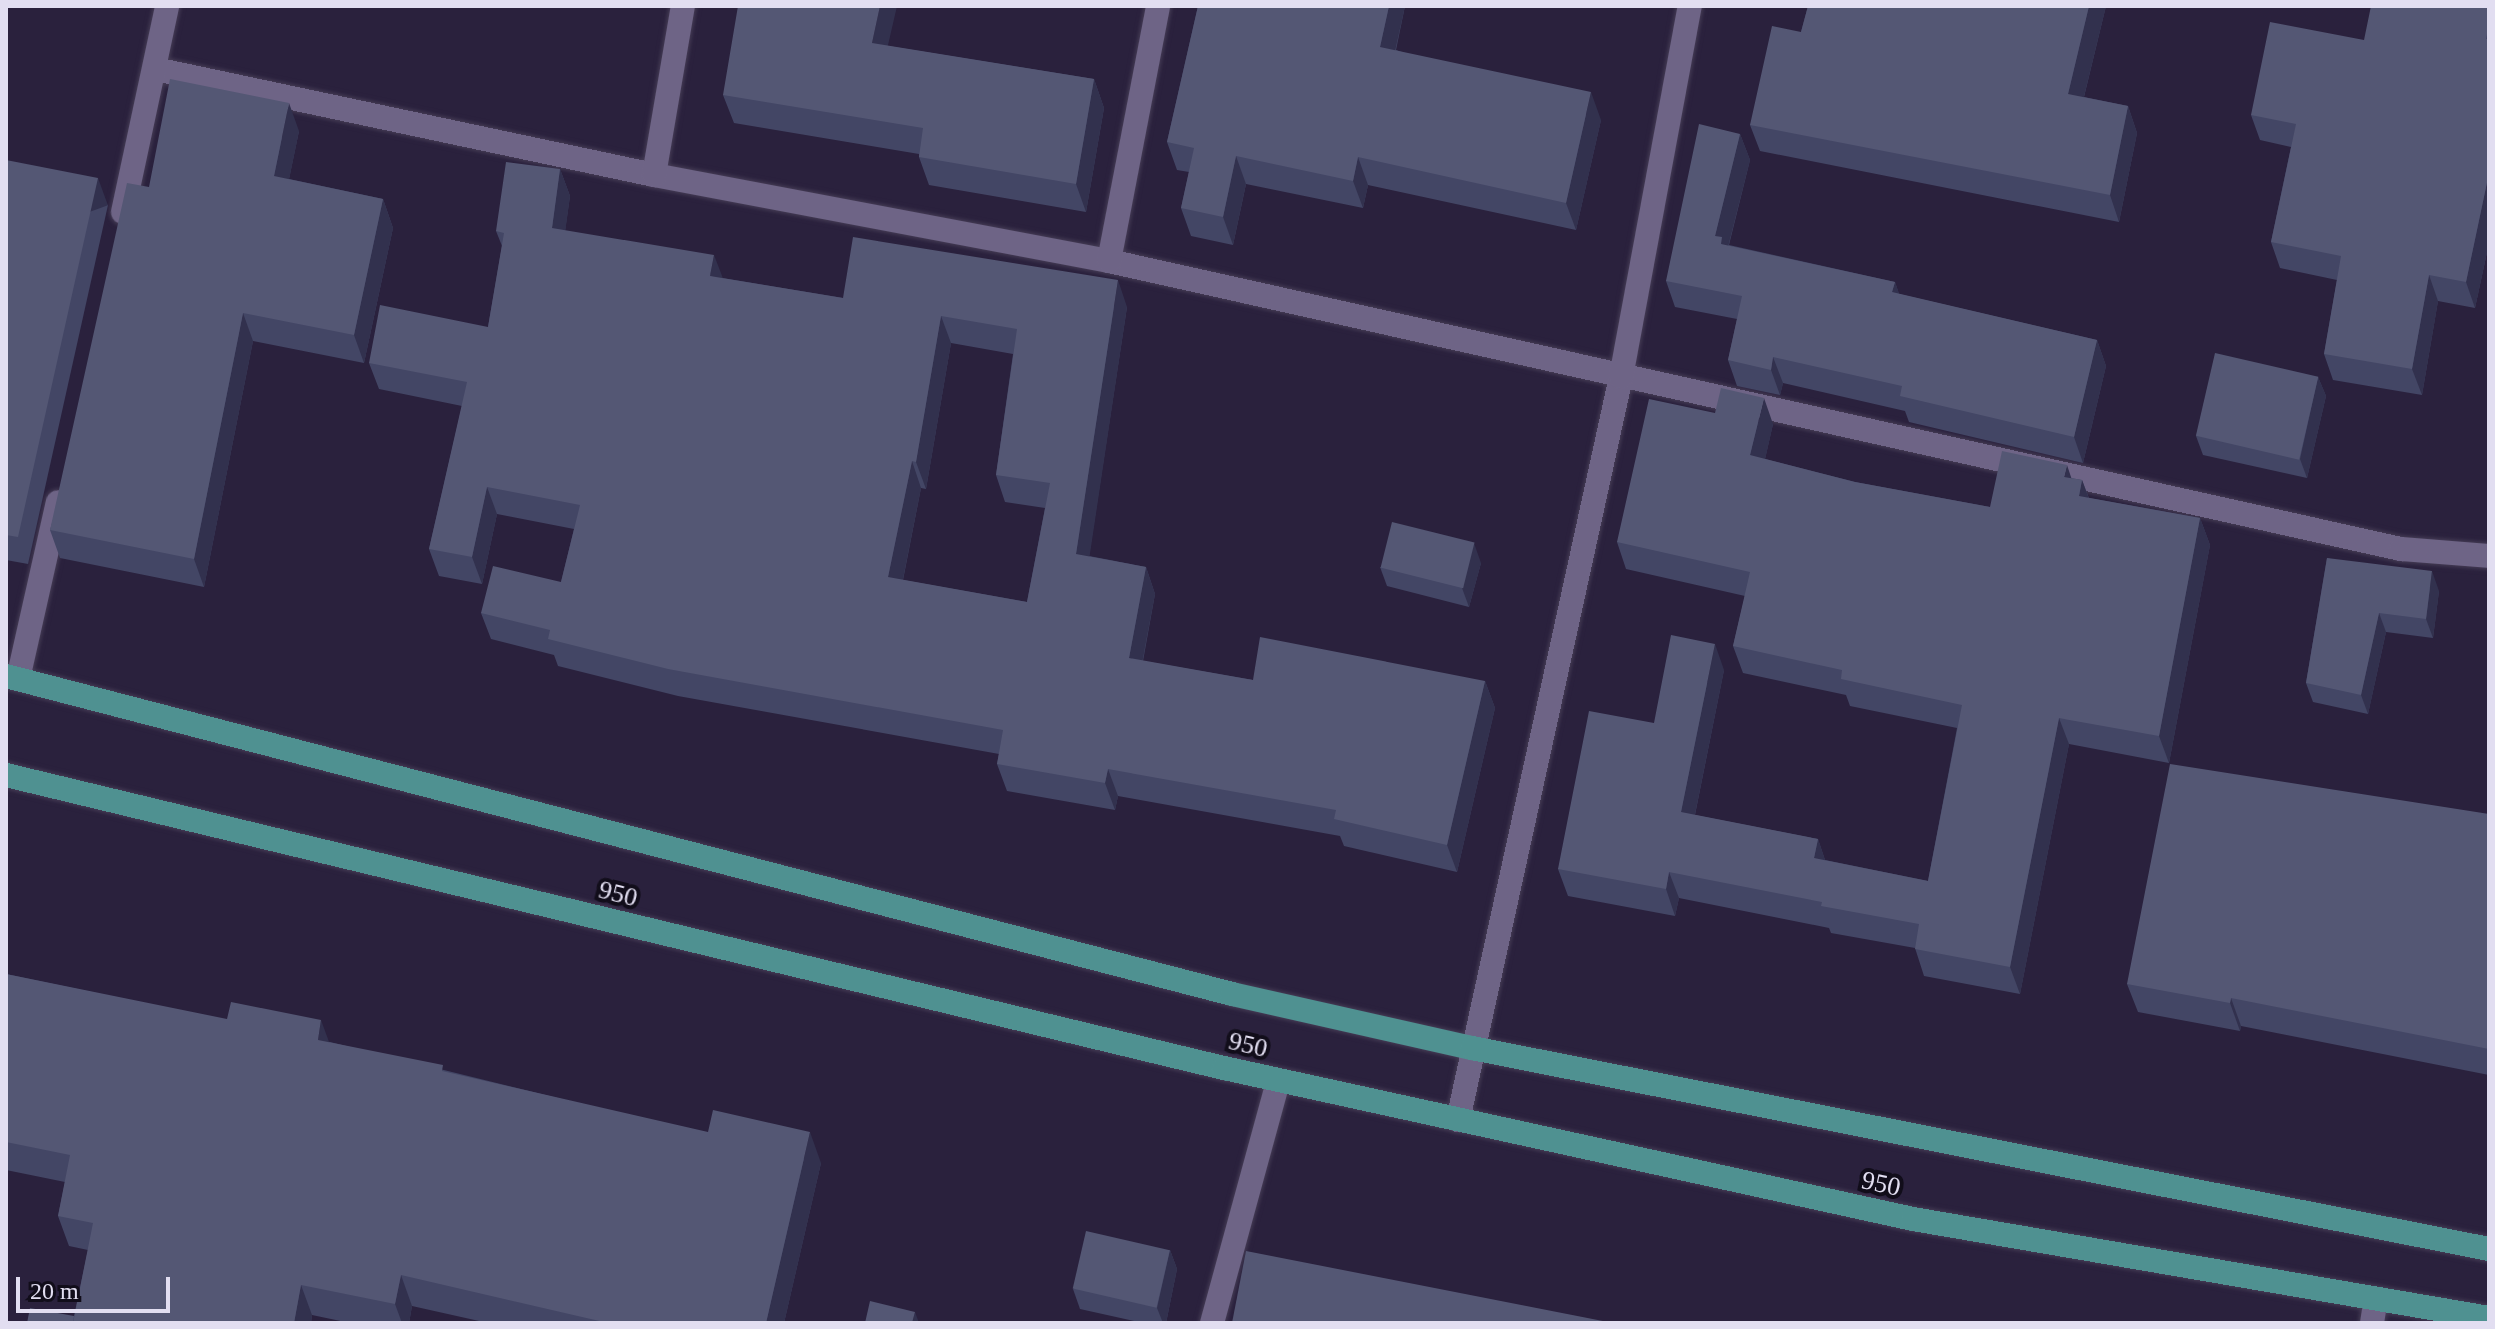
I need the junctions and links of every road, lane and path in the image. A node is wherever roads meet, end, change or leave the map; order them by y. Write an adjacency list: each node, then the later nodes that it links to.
1 (167, 6): 5 (street)
2 (683, 6): 6 (street)
3 (1158, 6): 8 (street)
4 (1690, 6): 9 (street)
5 (155, 69): 6 (street); 7 (street)
6 (654, 175): 8 (street)
7 (117, 237)
8 (1109, 261): 9 (street)
9 (1621, 377): 11 (street); 14 (street)
10 (62, 481): 12 (street)
11 (2489, 556)
12 (12, 678): 14 (main road, 950)
13 (6, 775): 15 (main road, 950 / 950)
14 (1472, 1048): 16 (street); 17 (main road, 950)
15 (1278, 1081): 16 (main road, 950 / 950); 20 (street)
16 (1458, 1120): 18 (main road, 950 / 950)
17 (2489, 1249)
18 (2376, 1299): 19 (main road, 950 / 950); 21 (street)
19 (2489, 1318)
20 (1212, 1323)
21 (2372, 1323)

